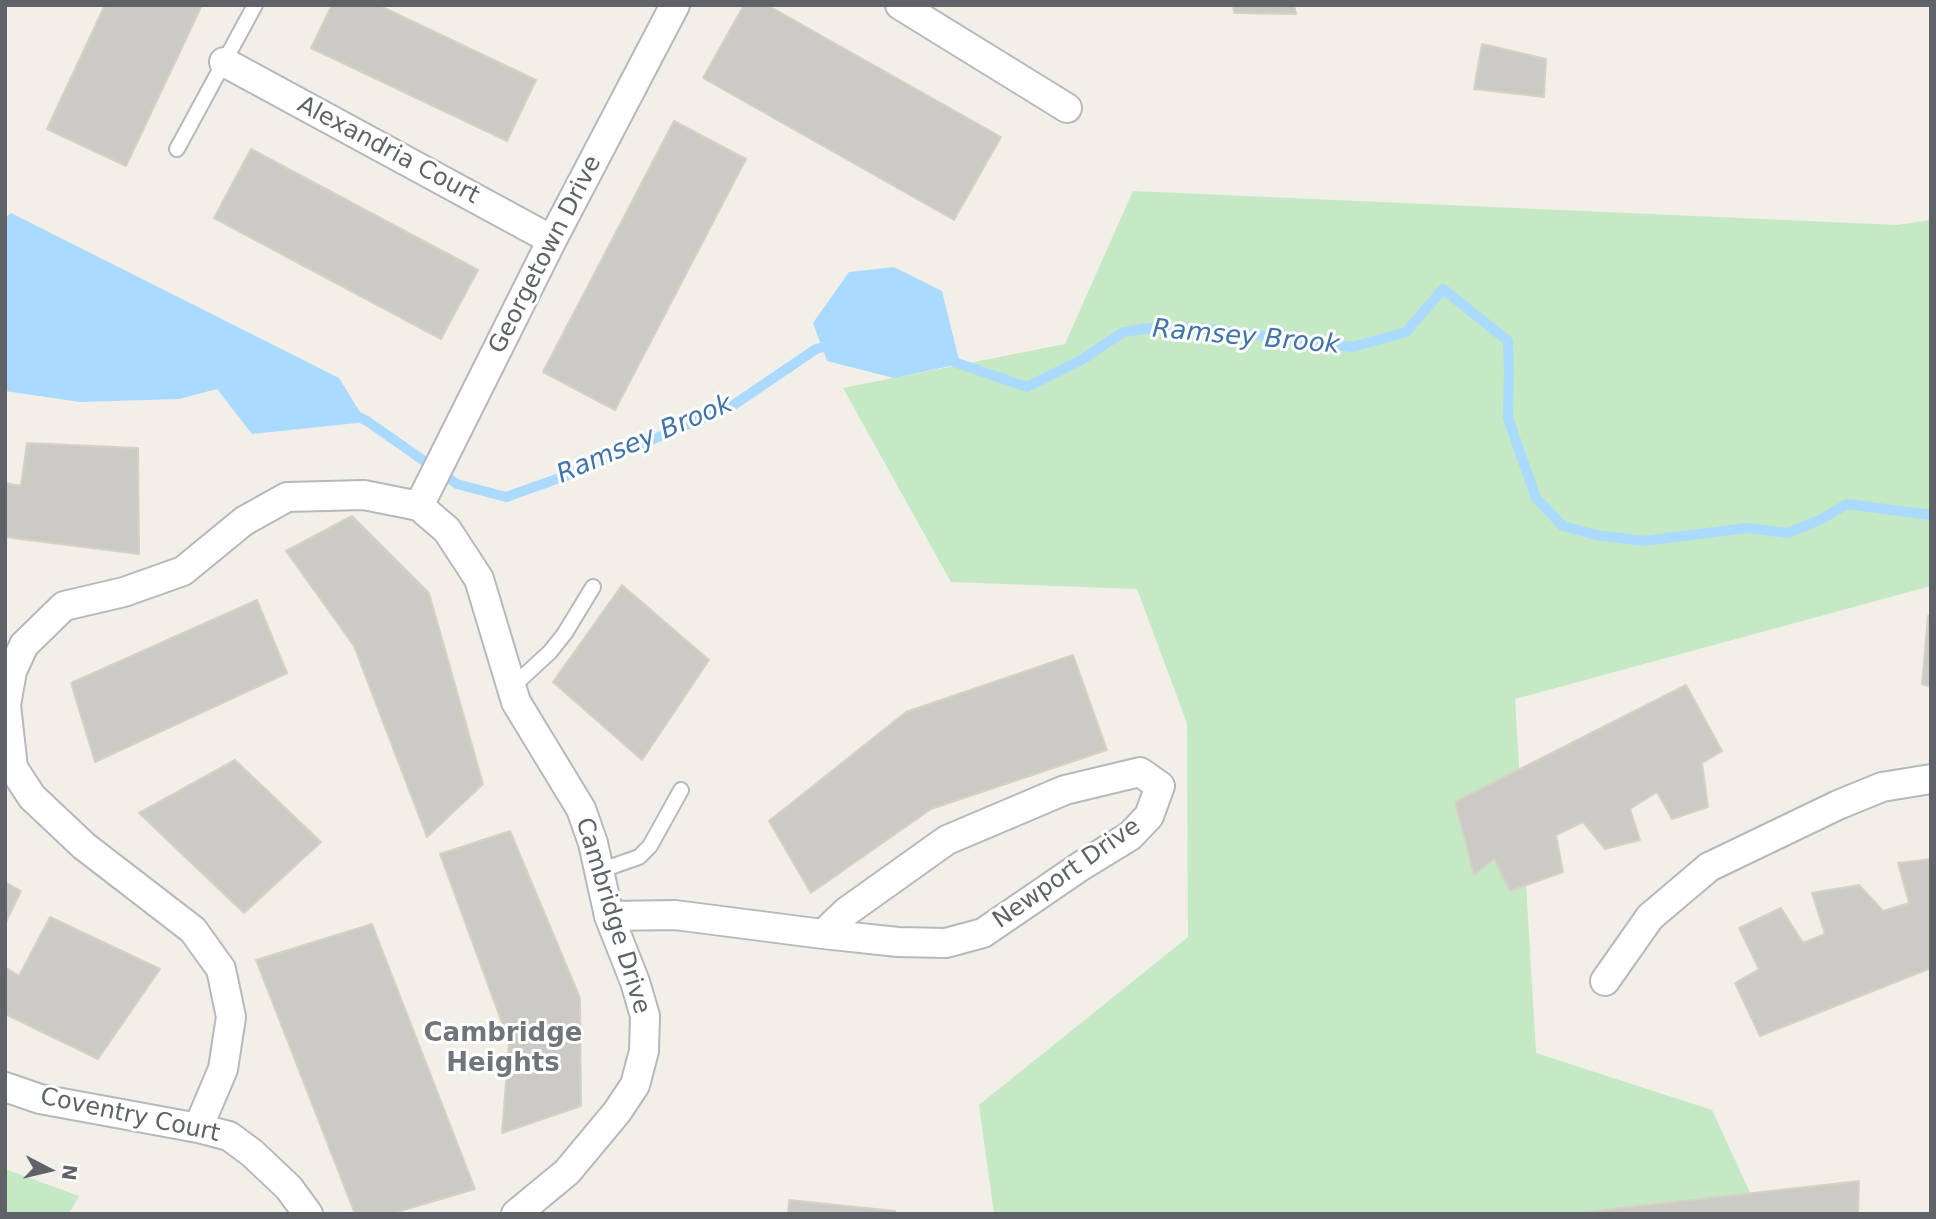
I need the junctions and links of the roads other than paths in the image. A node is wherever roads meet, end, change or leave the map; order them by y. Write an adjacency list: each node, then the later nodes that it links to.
1 (255, 5): 4 (lane)
2 (675, 5): 7 (street, Georgetown Drive)
3 (900, 5): 5 (street)
4 (224, 62): 6 (lane); 7 (street, Alexandria Court)
5 (1067, 108)
6 (177, 149)
7 (552, 240): 8 (street, Georgetown Drive)
8 (419, 506): 10 (street, Cambridge Drive); 11 (street, Cambridge Drive)
9 (593, 587): 11 (lane)
10 (9, 669): 19 (street, Cambridge Drive)
11 (512, 687): 14 (street, Cambridge Drive)
12 (1931, 779): 17 (street)
13 (681, 790): 14 (lane)
14 (599, 871): 15 (street, Cambridge Drive)
15 (610, 916): 16 (street, Newport Drive); 21 (street, Cambridge Drive)
16 (823, 934): 16 (street, Newport Drive)
17 (1605, 981)
18 (5, 1087): 19 (street, Coventry Court)
19 (198, 1128): 20 (street, Coventry Court)
20 (308, 1214)
21 (516, 1214)

